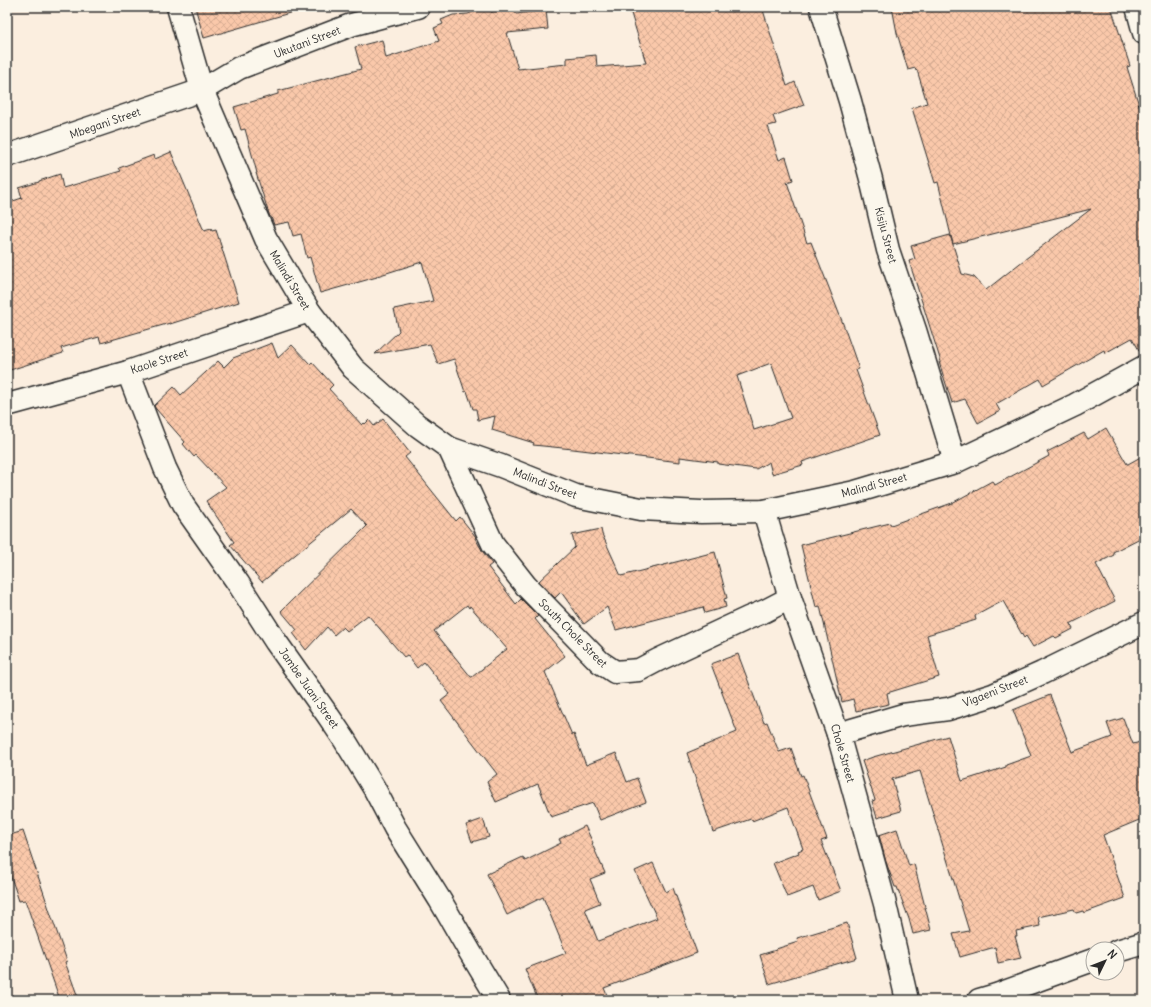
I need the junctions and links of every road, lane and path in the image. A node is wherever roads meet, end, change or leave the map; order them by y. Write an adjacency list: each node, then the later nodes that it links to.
1 (178, 7): 6 (street, Malindi Street)
2 (418, 7): 6 (street, Ukutani Street)
3 (821, 7): 13 (street, Kisiju Street)
4 (1137, 7): 5 (street)
5 (1144, 32)
6 (202, 90): 7 (street, Mbegani Street); 8 (street, Malindi Street)
7 (7, 156)
8 (309, 311): 10 (street, Kaole Street); 12 (street, Malindi Street)
9 (1144, 367): 13 (street, Malindi Street)
10 (128, 372): 11 (street, Kaole Street); 22 (street, Jambe Juani Street)
11 (7, 404)
12 (449, 448): 14 (street, Malindi Street); 15 (street, South Chole Street)
13 (955, 462): 14 (street, Malindi Street)
14 (764, 511): 15 (street, Chole Street)
15 (790, 598): 17 (street, Chole Street)
16 (1144, 623): 17 (street, Vigaeni Street)
17 (838, 734): 23 (street, Chole Street)
18 (1144, 943): 19 (street)
19 (1125, 949)
20 (1085, 963): 21 (street)
21 (991, 998)
22 (499, 1000)
23 (907, 1000)

